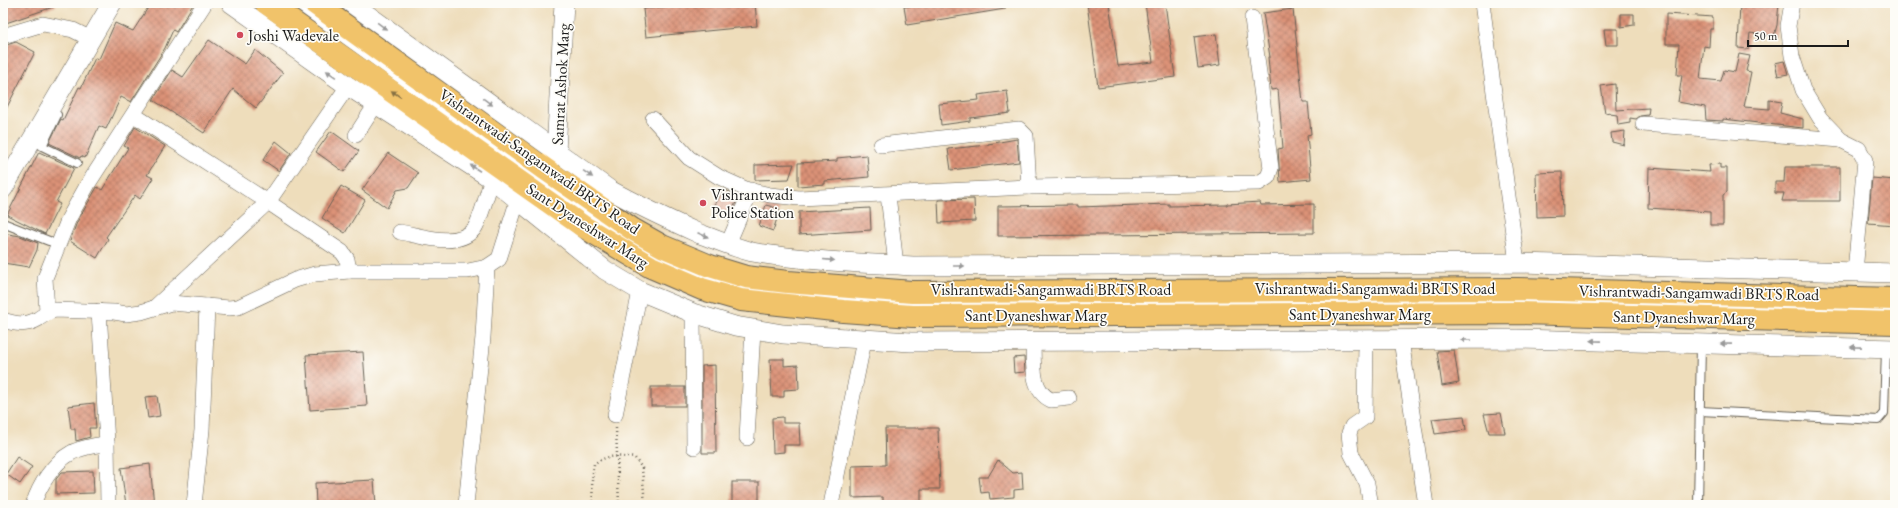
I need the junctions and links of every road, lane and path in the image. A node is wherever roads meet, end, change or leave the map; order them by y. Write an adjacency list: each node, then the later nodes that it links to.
1 (112, 3): 13 (street)
2 (205, 3): 17 (street)
3 (231, 3): 14 (street, one-way to 3)
4 (266, 3): 24 (main road, Sant Dyaneshwar Marg, one-way to 4)
5 (294, 3): 24 (lane, Vishrantwadi-Sangamwadi BRTS Road)
6 (314, 3): 24 (main road, Sant Dyaneshwar Marg)
7 (351, 3): 24 (street, one-way to 24)
8 (564, 3): 24 (street, Samrat Ashok Marg)
9 (1482, 3): 35 (street)
10 (1792, 3): 21 (street)
11 (1252, 18): 27 (street)
12 (3, 36): 13 (street)
13 (91, 39): 16 (street)
14 (348, 86): 15 (street); 30 (street)
15 (376, 104): 20 (street); 25 (street, one-way to 15)
16 (50, 109): 23 (lane); 26 (street)
17 (134, 115): 30 (street); 46 (street)
18 (653, 119): 28 (street)
19 (1643, 124): 21 (street)
20 (356, 135)
21 (1841, 140): 39 (street)
22 (881, 145): 27 (street)
23 (77, 163)
24 (538, 178): 25 (street); 34 (street, one-way to 34); 37 (street); 41 (street); 42 (main road, Sant Dyaneshwar Marg); 45 (lane, Vishrantwadi-Sangamwadi BRTS Road); 50 (main road, Sant Dyaneshwar Marg)
25 (492, 179): 32 (street)
26 (5, 180)
27 (1029, 187): 29 (street)
28 (752, 190): 29 (street); 34 (street)
29 (888, 195): 36 (street)
30 (268, 202): 38 (street); 44 (street)
31 (3, 222): 33 (lane)
32 (400, 232)
33 (49, 241)
34 (728, 244): 36 (street, one-way to 36)
35 (1517, 263): 36 (street, one-way to 35); 39 (street)
36 (896, 265)
37 (487, 267): 38 (street); 68 (street)
38 (349, 271): 43 (street)
39 (1855, 272): 40 (street)
40 (1895, 273)
41 (640, 291): 48 (street); 60 (street)
42 (1895, 299)
43 (207, 306): 44 (street); 67 (street)
44 (155, 307): 47 (street)
45 (1895, 311)
46 (47, 312): 47 (street); 49 (street)
47 (99, 312): 62 (street)
48 (693, 313): 51 (street); 63 (street)
49 (3, 320)
50 (1895, 323)
51 (753, 329): 52 (street); 61 (street)
52 (864, 340): 55 (street); 72 (street)
53 (1366, 340): 54 (street); 55 (street); 73 (street)
54 (1402, 340): 56 (street, one-way to 54); 74 (street)
55 (1032, 342): 58 (street)
56 (1701, 344): 57 (street, one-way to 56); 59 (lane)
57 (1890, 348): 59 (lane)
58 (1069, 398)
59 (1700, 411): 75 (lane)
60 (615, 415): 64 (path)
61 (748, 438)
62 (107, 443): 65 (street); 66 (street)
63 (694, 447)
64 (617, 456): 69 (path); 70 (path); 71 (path)
65 (33, 505)
66 (108, 505)
67 (194, 505)
68 (466, 505)
69 (593, 505)
70 (619, 505)
71 (645, 505)
72 (830, 505)
73 (1371, 505)
74 (1426, 505)
75 (1698, 505)

